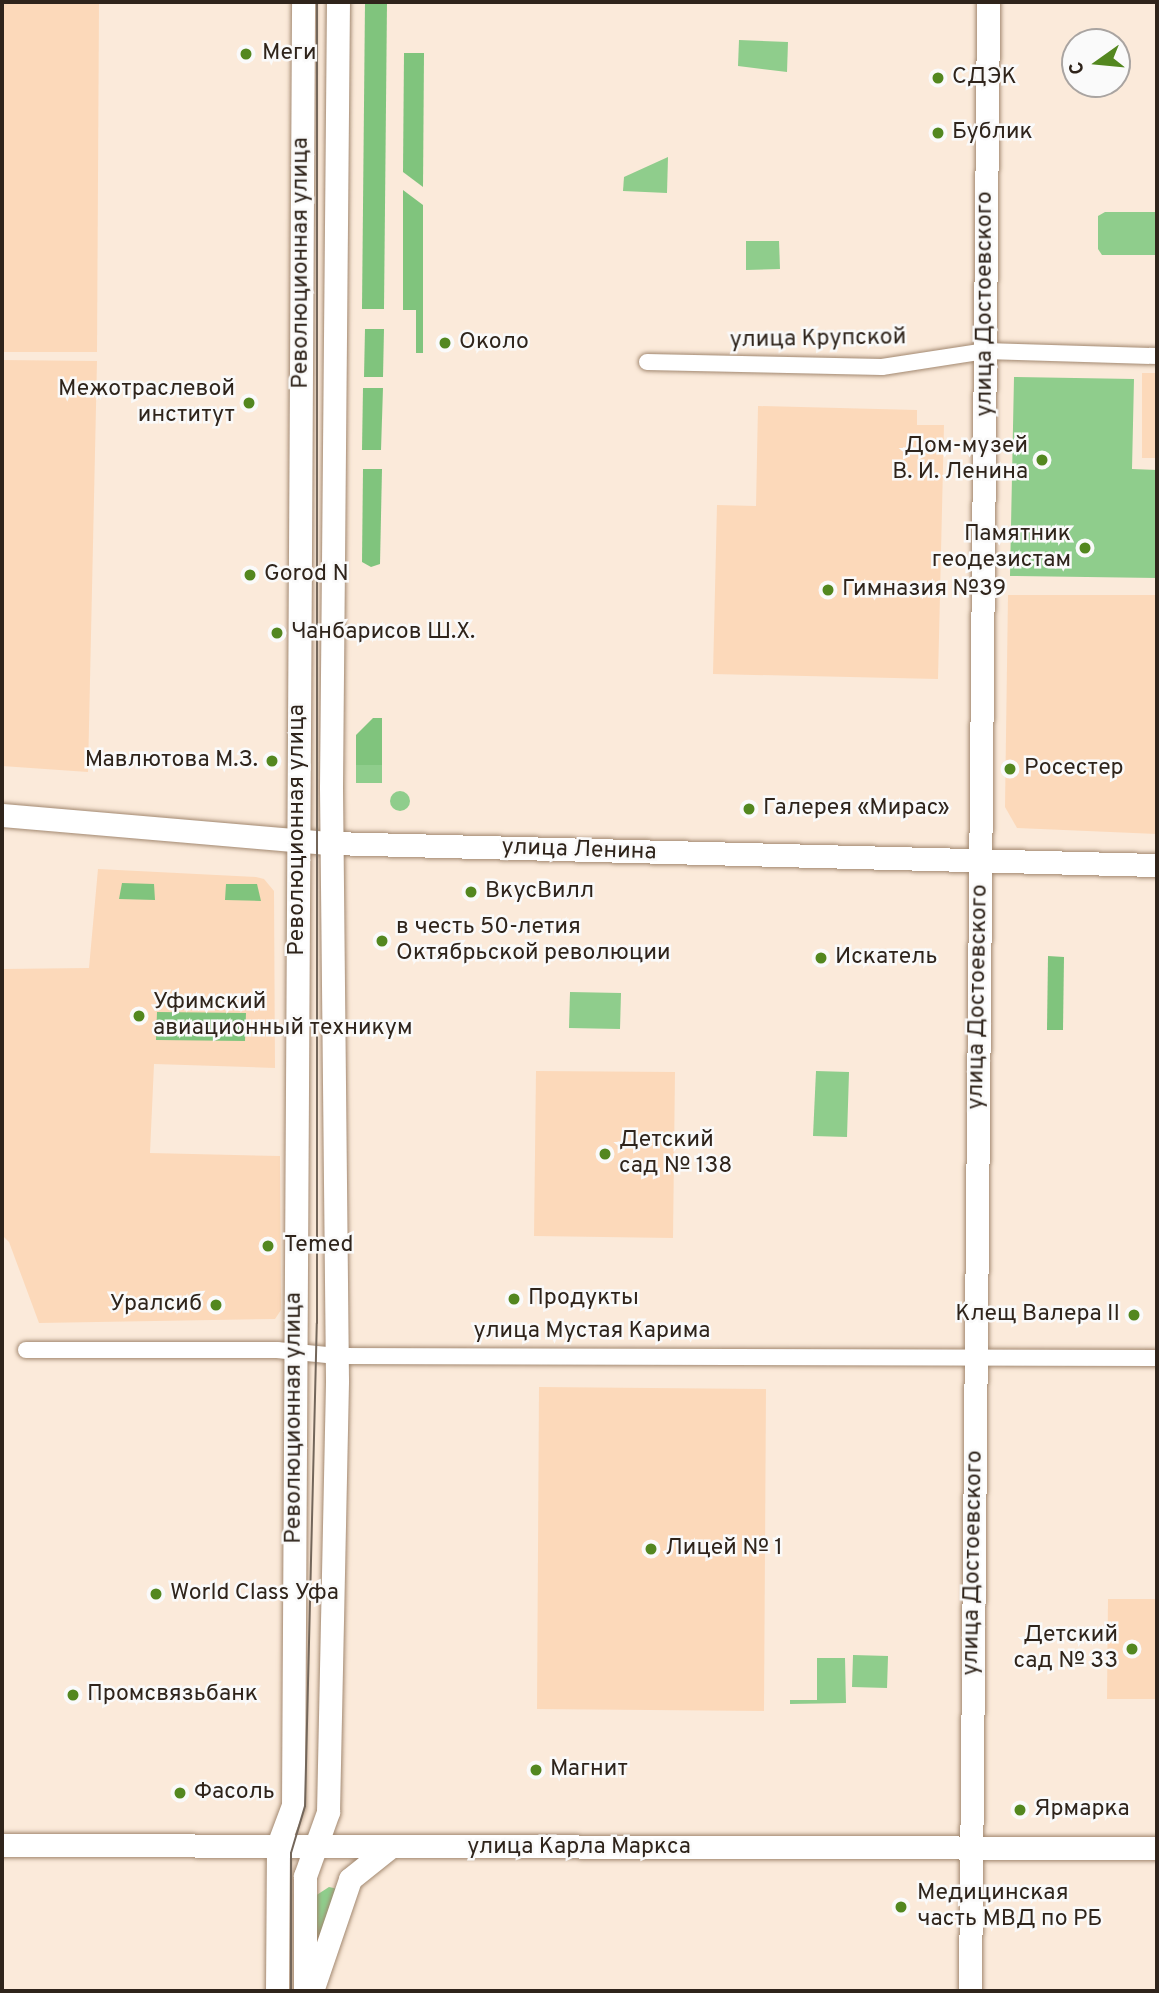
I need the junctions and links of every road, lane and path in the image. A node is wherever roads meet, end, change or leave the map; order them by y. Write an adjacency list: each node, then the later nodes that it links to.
1 (303, 2): 8 (street, Революционная улица)
2 (338, 2): 9 (street)
3 (988, 2): 4 (street, улица Достоевского)
4 (985, 351): 5 (street, улица Крупской); 6 (street, улица Крупской); 10 (street, улица Достоевского)
5 (1157, 356)
6 (647, 362)
7 (2, 815): 8 (street, улица Ленина)
8 (298, 841): 9 (street, улица Ленина); 13 (street, Революционная улица)
9 (331, 843): 10 (street, улица Ленина); 14 (street)
10 (981, 863): 11 (street, улица Ленина); 15 (street, улица Достоевского)
11 (1157, 864)
12 (26, 1350): 13 (street, улица Мустая Карима)
13 (295, 1352): 14 (street, улица Мустая Карима); 18 (street, Революционная улица)
14 (337, 1356): 15 (street, улица Мустая Карима); 22 (street)
15 (975, 1357): 16 (street, улица Мустая Карима); 19 (street, улица Достоевского)
16 (1157, 1358)
17 (2, 1845): 18 (street, улица Карла Маркса)
18 (278, 1845): 22 (street, улица Карла Маркса); 23 (street, Революционная улица)
19 (971, 1846): 20 (street, улица Карла Маркса); 21 (street, улица Карла Маркса); 26 (street, улица Достоевского)
20 (389, 1848): 22 (street, улица Карла Маркса); 25 (street)
21 (1157, 1848)
22 (313, 1849): 24 (street)
23 (277, 1991)
24 (305, 1991)
25 (312, 1991)
26 (970, 1991)

